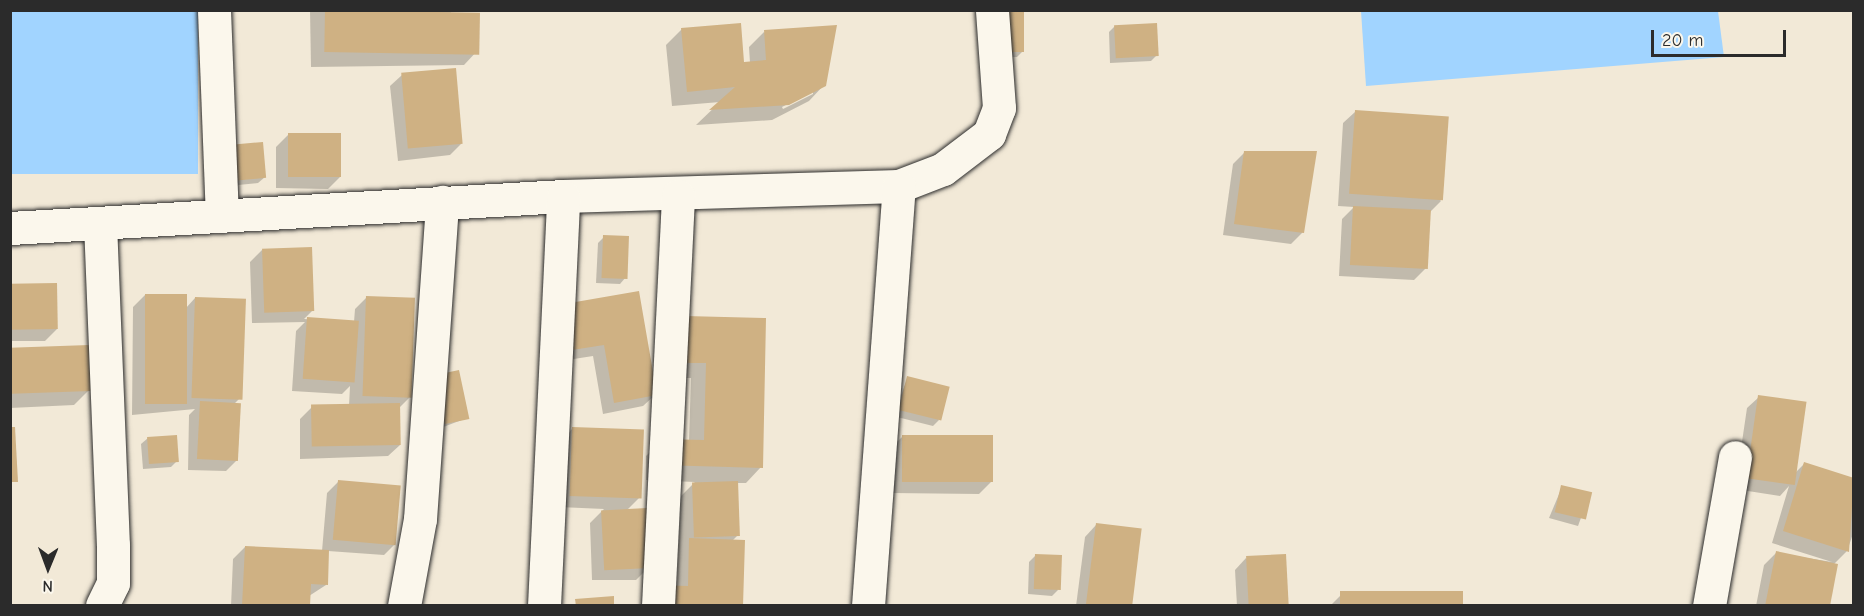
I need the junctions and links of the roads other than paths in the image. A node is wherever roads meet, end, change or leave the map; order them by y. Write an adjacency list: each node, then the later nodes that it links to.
1 (214, 10): 7 (street)
2 (992, 10): 3 (street)
3 (899, 186): 4 (street); 15 (street)
4 (678, 195): 5 (street); 14 (street)
5 (563, 196): 6 (street); 13 (street)
6 (442, 202): 7 (street); 12 (street)
7 (222, 216): 8 (street)
8 (100, 223): 9 (street); 11 (street)
9 (10, 228)
10 (1735, 457): 16 (street)
11 (102, 606)
12 (404, 606)
13 (544, 606)
14 (658, 606)
15 (868, 606)
16 (1709, 606)

